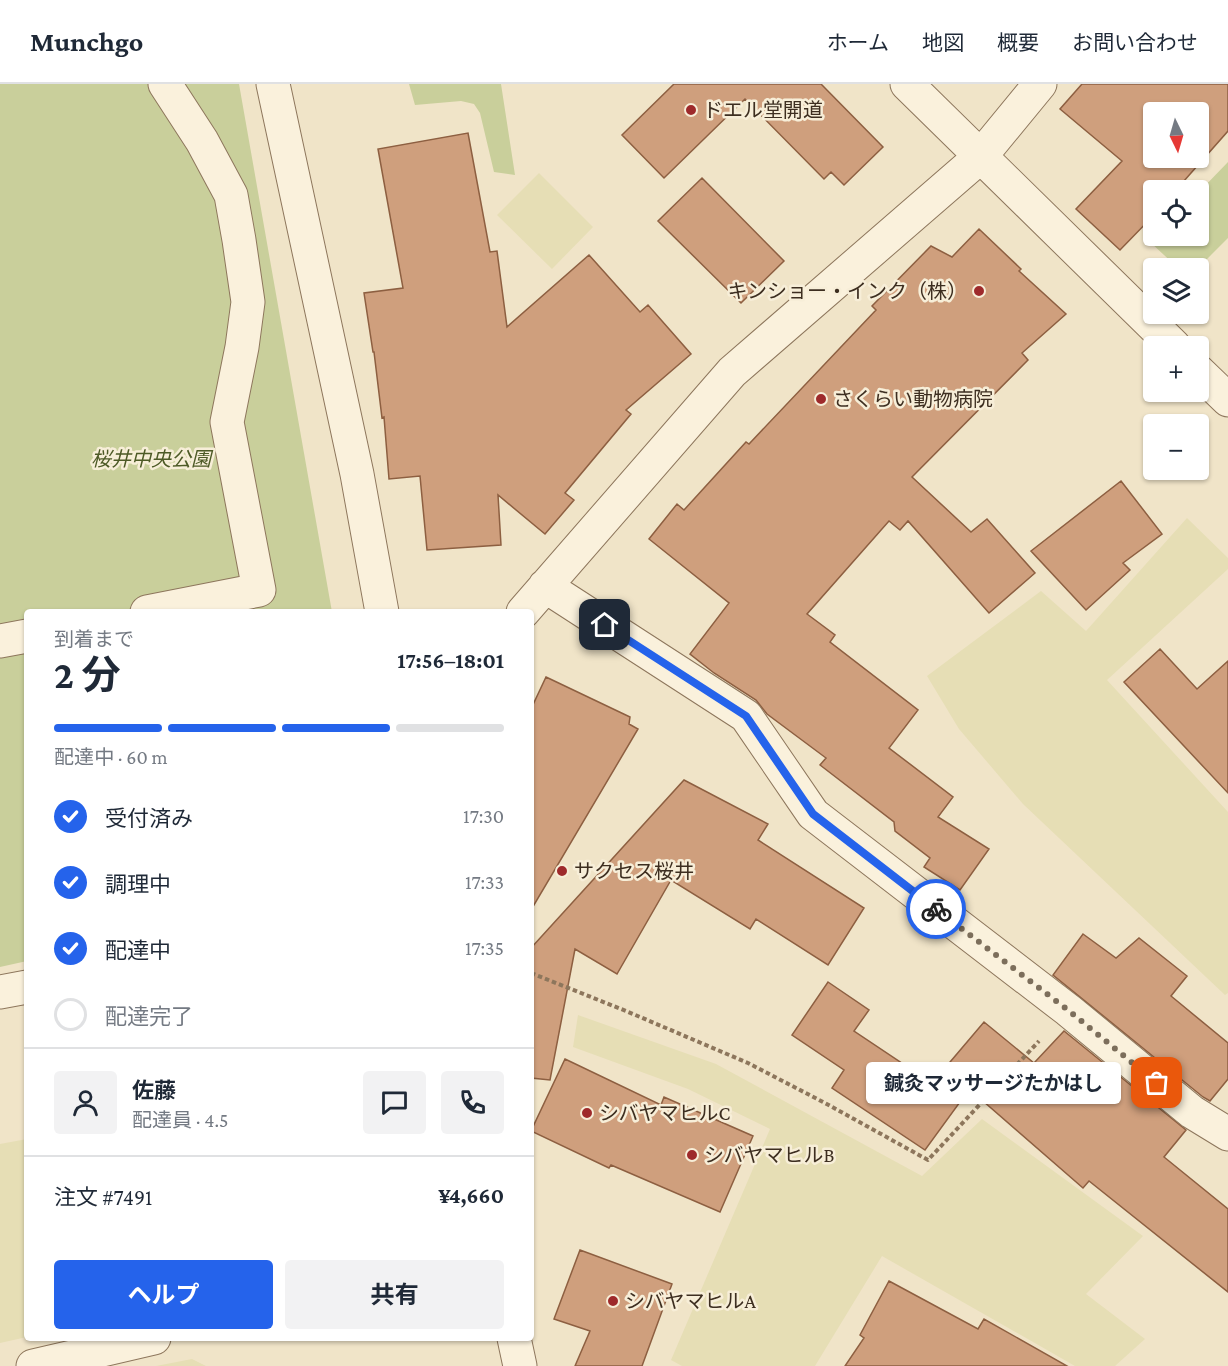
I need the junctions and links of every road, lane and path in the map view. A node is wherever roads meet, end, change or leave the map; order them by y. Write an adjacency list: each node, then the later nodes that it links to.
1 (165, 84): 10 (street)
2 (273, 84): 12 (street)
3 (907, 84): 5 (street)
4 (1040, 84): 5 (street)
5 (980, 157): 6 (street); 9 (street)
6 (1164, 336)
7 (1209, 382): 8 (street)
8 (1228, 400)
9 (545, 586): 13 (street); 19 (street)
10 (261, 601): 11 (street)
11 (178, 609)
12 (381, 609)
13 (526, 609)
14 (24, 637): 15 (street)
15 (0, 641)
16 (534, 974): 19 (path)
17 (24, 988): 18 (street)
18 (0, 992)
19 (1068, 1010): 20 (street)
20 (1228, 1134)
21 (141, 1341): 23 (street)
22 (515, 1341): 24 (street)
23 (33, 1366)
24 (520, 1366)

